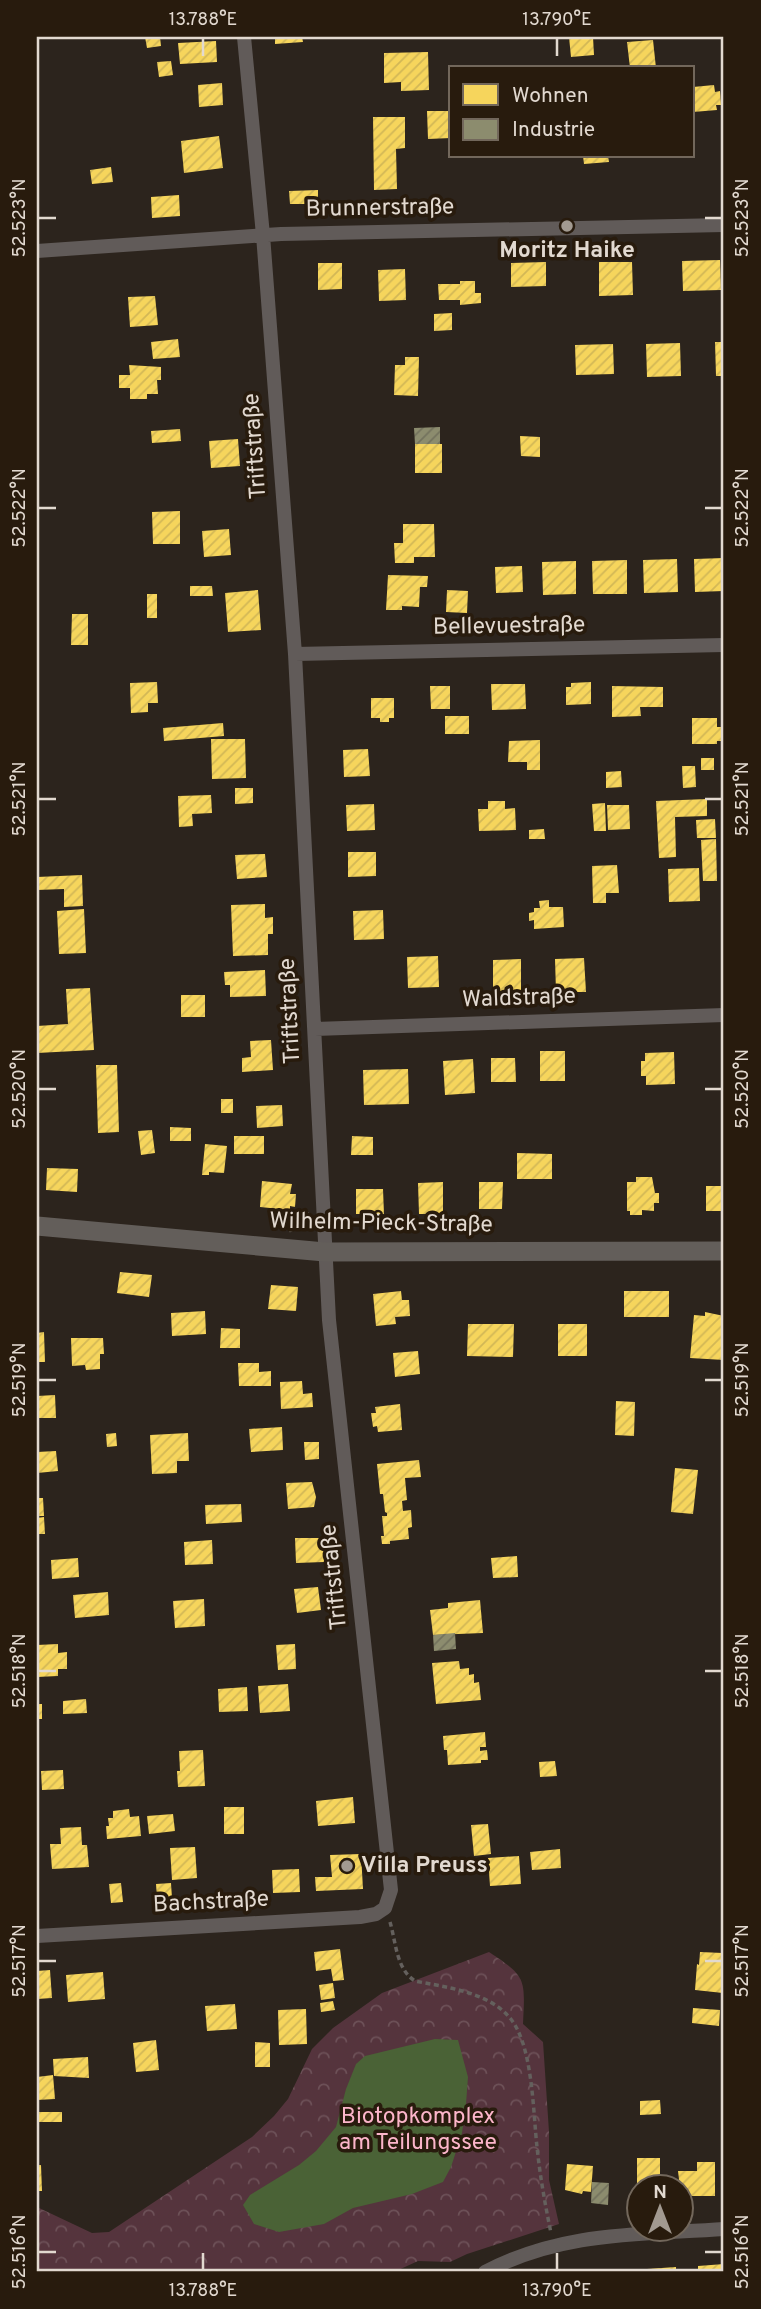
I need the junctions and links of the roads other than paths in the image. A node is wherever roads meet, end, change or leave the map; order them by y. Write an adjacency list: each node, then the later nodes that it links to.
1 (244, 37): 3 (street, Triftstraße)
2 (724, 225): 3 (street, Brunnerstraße)
3 (263, 235): 4 (street, Brunnerstraße); 6 (street, Triftstraße)
4 (37, 251)
5 (724, 645): 6 (street, Bellevuestraße)
6 (295, 654): 8 (street, Triftstraße)
7 (724, 1015): 8 (street, Waldstraße)
8 (315, 1029): 11 (street, Triftstraße)
9 (37, 1226): 11 (street, Wilhelm-Pieck-Straße)
10 (724, 1251): 11 (street, Wilhelm-Pieck-Straße)
11 (325, 1252): 12 (street, Triftstraße)
12 (386, 1908): 13 (street, Bachstraße)
13 (37, 1936)
14 (724, 2229): 15 (street)
15 (485, 2272)

